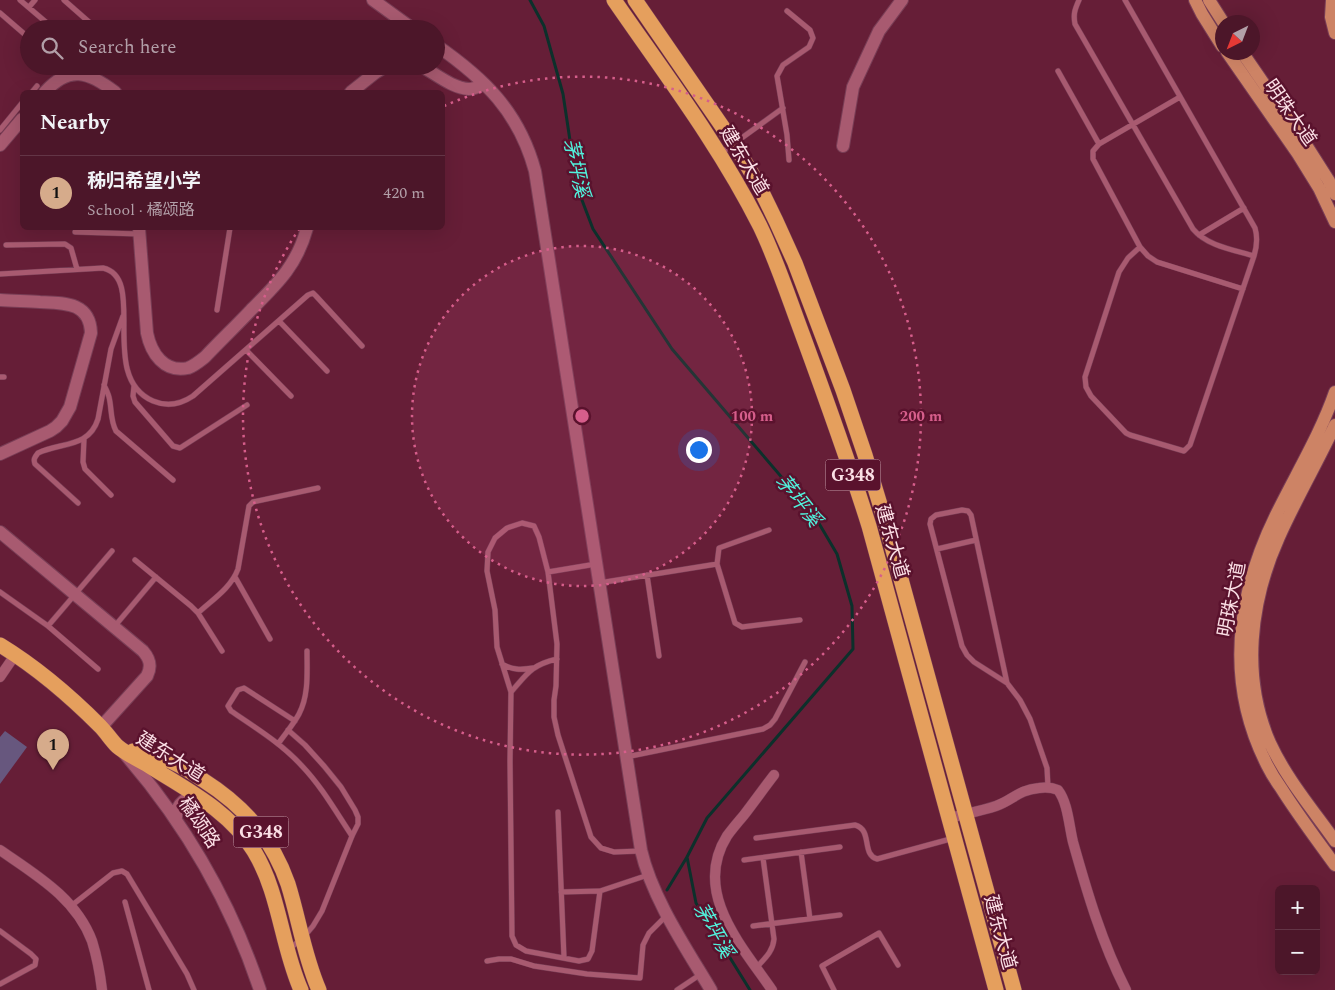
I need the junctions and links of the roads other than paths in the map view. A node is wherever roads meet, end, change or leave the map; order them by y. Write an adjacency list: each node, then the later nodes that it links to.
1 (20, 0): 13 (lane)
2 (35, 0): 13 (lane)
3 (64, 0): 18 (lane)
4 (372, 0): 19 (street)
5 (614, 0): 47 (highway, 建东大道 / G348)
6 (635, 0): 43 (highway, 建东大道 / G348)
7 (902, 0): 46 (street)
8 (1079, 0): 41 (lane)
9 (1125, 0): 37 (lane)
10 (1195, 0): 22 (main road)
11 (1209, 0): 16 (main road)
12 (1332, 0): 21 (main road)
13 (29, 7): 17 (lane)
14 (787, 11): 39 (lane)
15 (0, 13): 20 (lane)
16 (1218, 15)
17 (44, 20)
18 (87, 20)
19 (401, 20)
20 (20, 30)
21 (1335, 33)
22 (1215, 35)
23 (445, 52): 33 (street)
24 (1233, 60): 51 (main road, 明珠大道)
25 (1248, 60): 49 (main road, 明珠大道)
26 (1058, 71): 44 (lane)
27 (60, 75): 34 (street)
28 (67, 75): 30 (street)
29 (84, 75): 35 (street)
30 (84, 75)
31 (372, 75): 36 (street)
32 (438, 75): 33 (street)
33 (484, 84): 88 (street)
34 (41, 89)
35 (112, 90)
36 (354, 90)
37 (1180, 97): 41 (lane); 50 (lane)
38 (20, 105): 42 (lane)
39 (783, 108): 43 (lane); 48 (lane)
40 (20, 121): 45 (street)
41 (1133, 124): 44 (lane); 56 (lane)
42 (0, 130)
43 (734, 144): 47 (lane); 125 (highway, 建东大道 / G348)
44 (1099, 144): 58 (lane)
45 (0, 145)
46 (843, 146)
47 (719, 154): 126 (highway, 建东大道 / G348)
48 (789, 160)
49 (1335, 194)
50 (1244, 208): 56 (lane); 59 (lane)
51 (1335, 222)
52 (230, 230): 64 (lane)
53 (306, 230): 54 (street)
54 (139, 231): 55 (lane)
55 (75, 232)
56 (1199, 236): 59 (lane)
57 (6, 245): 60 (lane)
58 (1140, 247): 62 (lane); 62 (lane)
59 (1254, 256): 62 (lane)
60 (77, 270): 61 (lane); 65 (lane)
61 (0, 274)
62 (1243, 289)
63 (0, 300): 77 (street)
64 (217, 310)
65 (124, 314): 70 (lane); 71 (lane)
66 (279, 321): 67 (lane); 68 (lane); 69 (lane)
67 (362, 346)
68 (246, 350): 71 (lane); 73 (lane)
69 (326, 371)
70 (104, 385): 76 (lane); 78 (lane)
71 (134, 386): 74 (lane)
72 (1335, 392): 139 (main road, 明珠大道)
73 (291, 396)
74 (247, 405)
75 (1335, 425): 132 (main road, 明珠大道)
76 (84, 439): 80 (lane); 81 (lane)
77 (0, 454)
78 (173, 480)
79 (318, 488): 93 (lane)
80 (111, 495)
81 (78, 503)
82 (769, 530): 89 (lane)
83 (0, 532): 96 (street)
84 (976, 540): 85 (lane); 85 (lane); 113 (lane)
85 (937, 549): 113 (lane)
86 (112, 550): 96 (lane)
87 (135, 560): 92 (lane)
88 (596, 564): 90 (lane); 94 (street)
89 (717, 564): 91 (lane); 98 (lane)
90 (548, 572): 107 (lane); 109 (lane)
91 (647, 575): 94 (lane); 106 (lane)
92 (156, 577): 97 (lane); 100 (lane)
93 (235, 577): 97 (lane); 101 (lane)
94 (599, 583): 120 (street)
95 (0, 592): 99 (lane)
96 (75, 594): 99 (lane); 100 (street)
97 (198, 614): 103 (lane)
98 (800, 620)
99 (48, 626): 111 (lane)
100 (114, 627): 116 (street)
101 (270, 639)
102 (0, 645): 105 (highway, 橘颂路 / G348)
103 (222, 651)
104 (307, 651): 115 (lane)
105 (15, 655): 112 (street); 116 (highway, 橘颂路 / G348)
106 (660, 656)
107 (556, 659): 110 (lane); 135 (lane)
108 (805, 662): 120 (lane)
109 (502, 664): 110 (lane); 114 (lane)
110 (533, 668): 114 (lane)
111 (98, 669)
112 (0, 677)
113 (1007, 683): 122 (lane)
114 (511, 692): 153 (lane)
115 (295, 722): 117 (lane); 118 (lane)
116 (101, 727): 119 (highway, 橘颂路 / G348)
117 (288, 730): 118 (lane); 129 (lane)
118 (278, 744): 129 (lane)
119 (117, 746): 123 (highway, 建东大道 / G348); 127 (street, 橘颂路); 151 (highway, 建东大道 / G348)
120 (626, 757): 135 (street)
121 (774, 775): 156 (street)
122 (1048, 787): 125 (street); 171 (street)
123 (205, 801): 127 (street); 152 (highway, 建东大道 / G348)
124 (558, 812): 142 (lane)
125 (966, 814): 126 (street); 128 (highway, 建东大道 / G348)
126 (949, 818): 131 (highway, 建东大道 / G348)
127 (176, 820): 162 (street, 橘颂路)
128 (971, 833): 131 (lane); 170 (highway, 建东大道 / G348)
129 (352, 836): 151 (lane)
130 (756, 838): 131 (lane)
131 (954, 838): 169 (highway, 建东大道 / G348)
132 (1335, 841)
133 (840, 847): 136 (lane)
134 (0, 850): 144 (street)
135 (641, 850): 140 (street)
136 (801, 852): 137 (lane); 147 (lane)
137 (763, 858): 138 (lane); 148 (lane)
138 (744, 860)
139 (1335, 866)
140 (648, 875): 141 (lane); 145 (street)
141 (600, 891): 142 (lane); 153 (lane)
142 (561, 892): 153 (lane)
143 (125, 902): 160 (lane)
144 (71, 906): 159 (street); 161 (lane)
145 (667, 914): 154 (lane); 157 (street)
146 (840, 915): 147 (lane)
147 (810, 919): 148 (lane)
148 (772, 923): 149 (lane); 156 (lane)
149 (753, 926)
150 (0, 931): 158 (lane)
151 (302, 939): 152 (lane); 164 (highway, 建东大道 / G348)
152 (287, 949): 163 (highway, 建东大道 / G348)
153 (564, 958)
154 (487, 961)
155 (898, 964): 168 (lane)
156 (756, 968): 167 (street)
157 (702, 974): 165 (lane); 166 (street)
158 (0, 984)
159 (102, 990)
160 (149, 990)
161 (194, 990)
162 (260, 990)
163 (301, 990)
164 (319, 990)
165 (677, 990)
166 (711, 990)
167 (772, 990)
168 (834, 990)
169 (996, 990)
170 (1014, 990)
171 (1126, 990)

